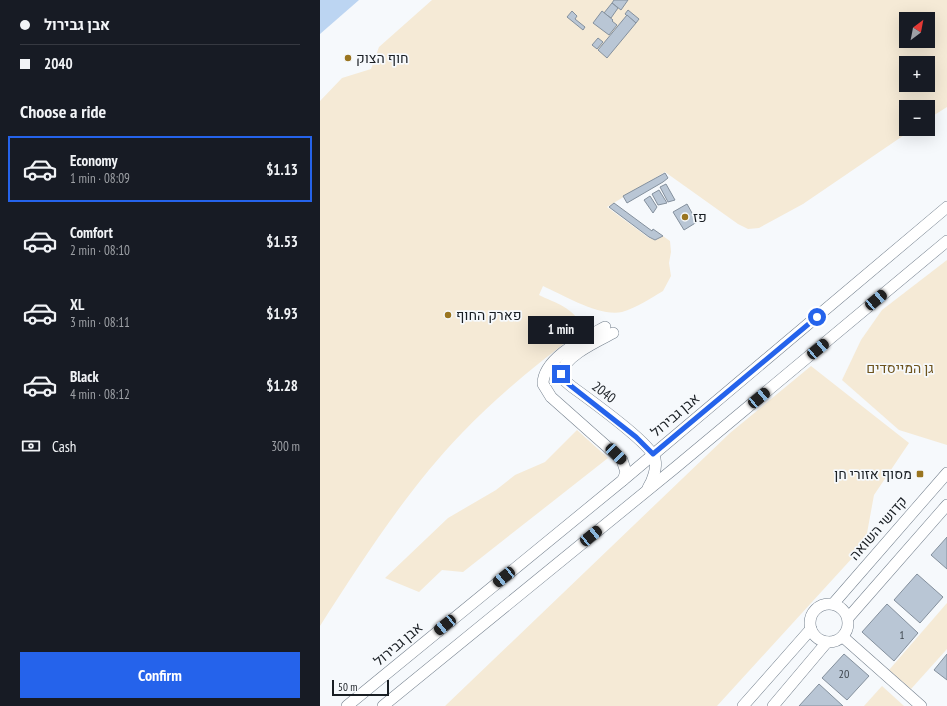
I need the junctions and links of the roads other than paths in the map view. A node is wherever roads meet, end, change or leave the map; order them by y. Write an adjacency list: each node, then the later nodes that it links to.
1 (947, 207): 3 (street, אבן גבירול)
2 (947, 241): 6 (street)
3 (653, 454): 5 (street, אבן גבירול); 5 (street, 2040); 6 (street)
4 (947, 473): 8 (street, קדושי השואה)
5 (623, 480): 13 (street, אבן גבירול)
6 (648, 489): 14 (street)
7 (947, 505): 9 (street)
8 (833, 604): 9 (street); 10 (street)
9 (848, 618): 11 (street)
10 (811, 629): 12 (street); 15 (street)
11 (842, 637): 12 (street); 17 (street)
12 (827, 642): 16 (street)
13 (347, 706)
14 (383, 706)
15 (743, 706)
16 (773, 706)
17 (921, 706)

